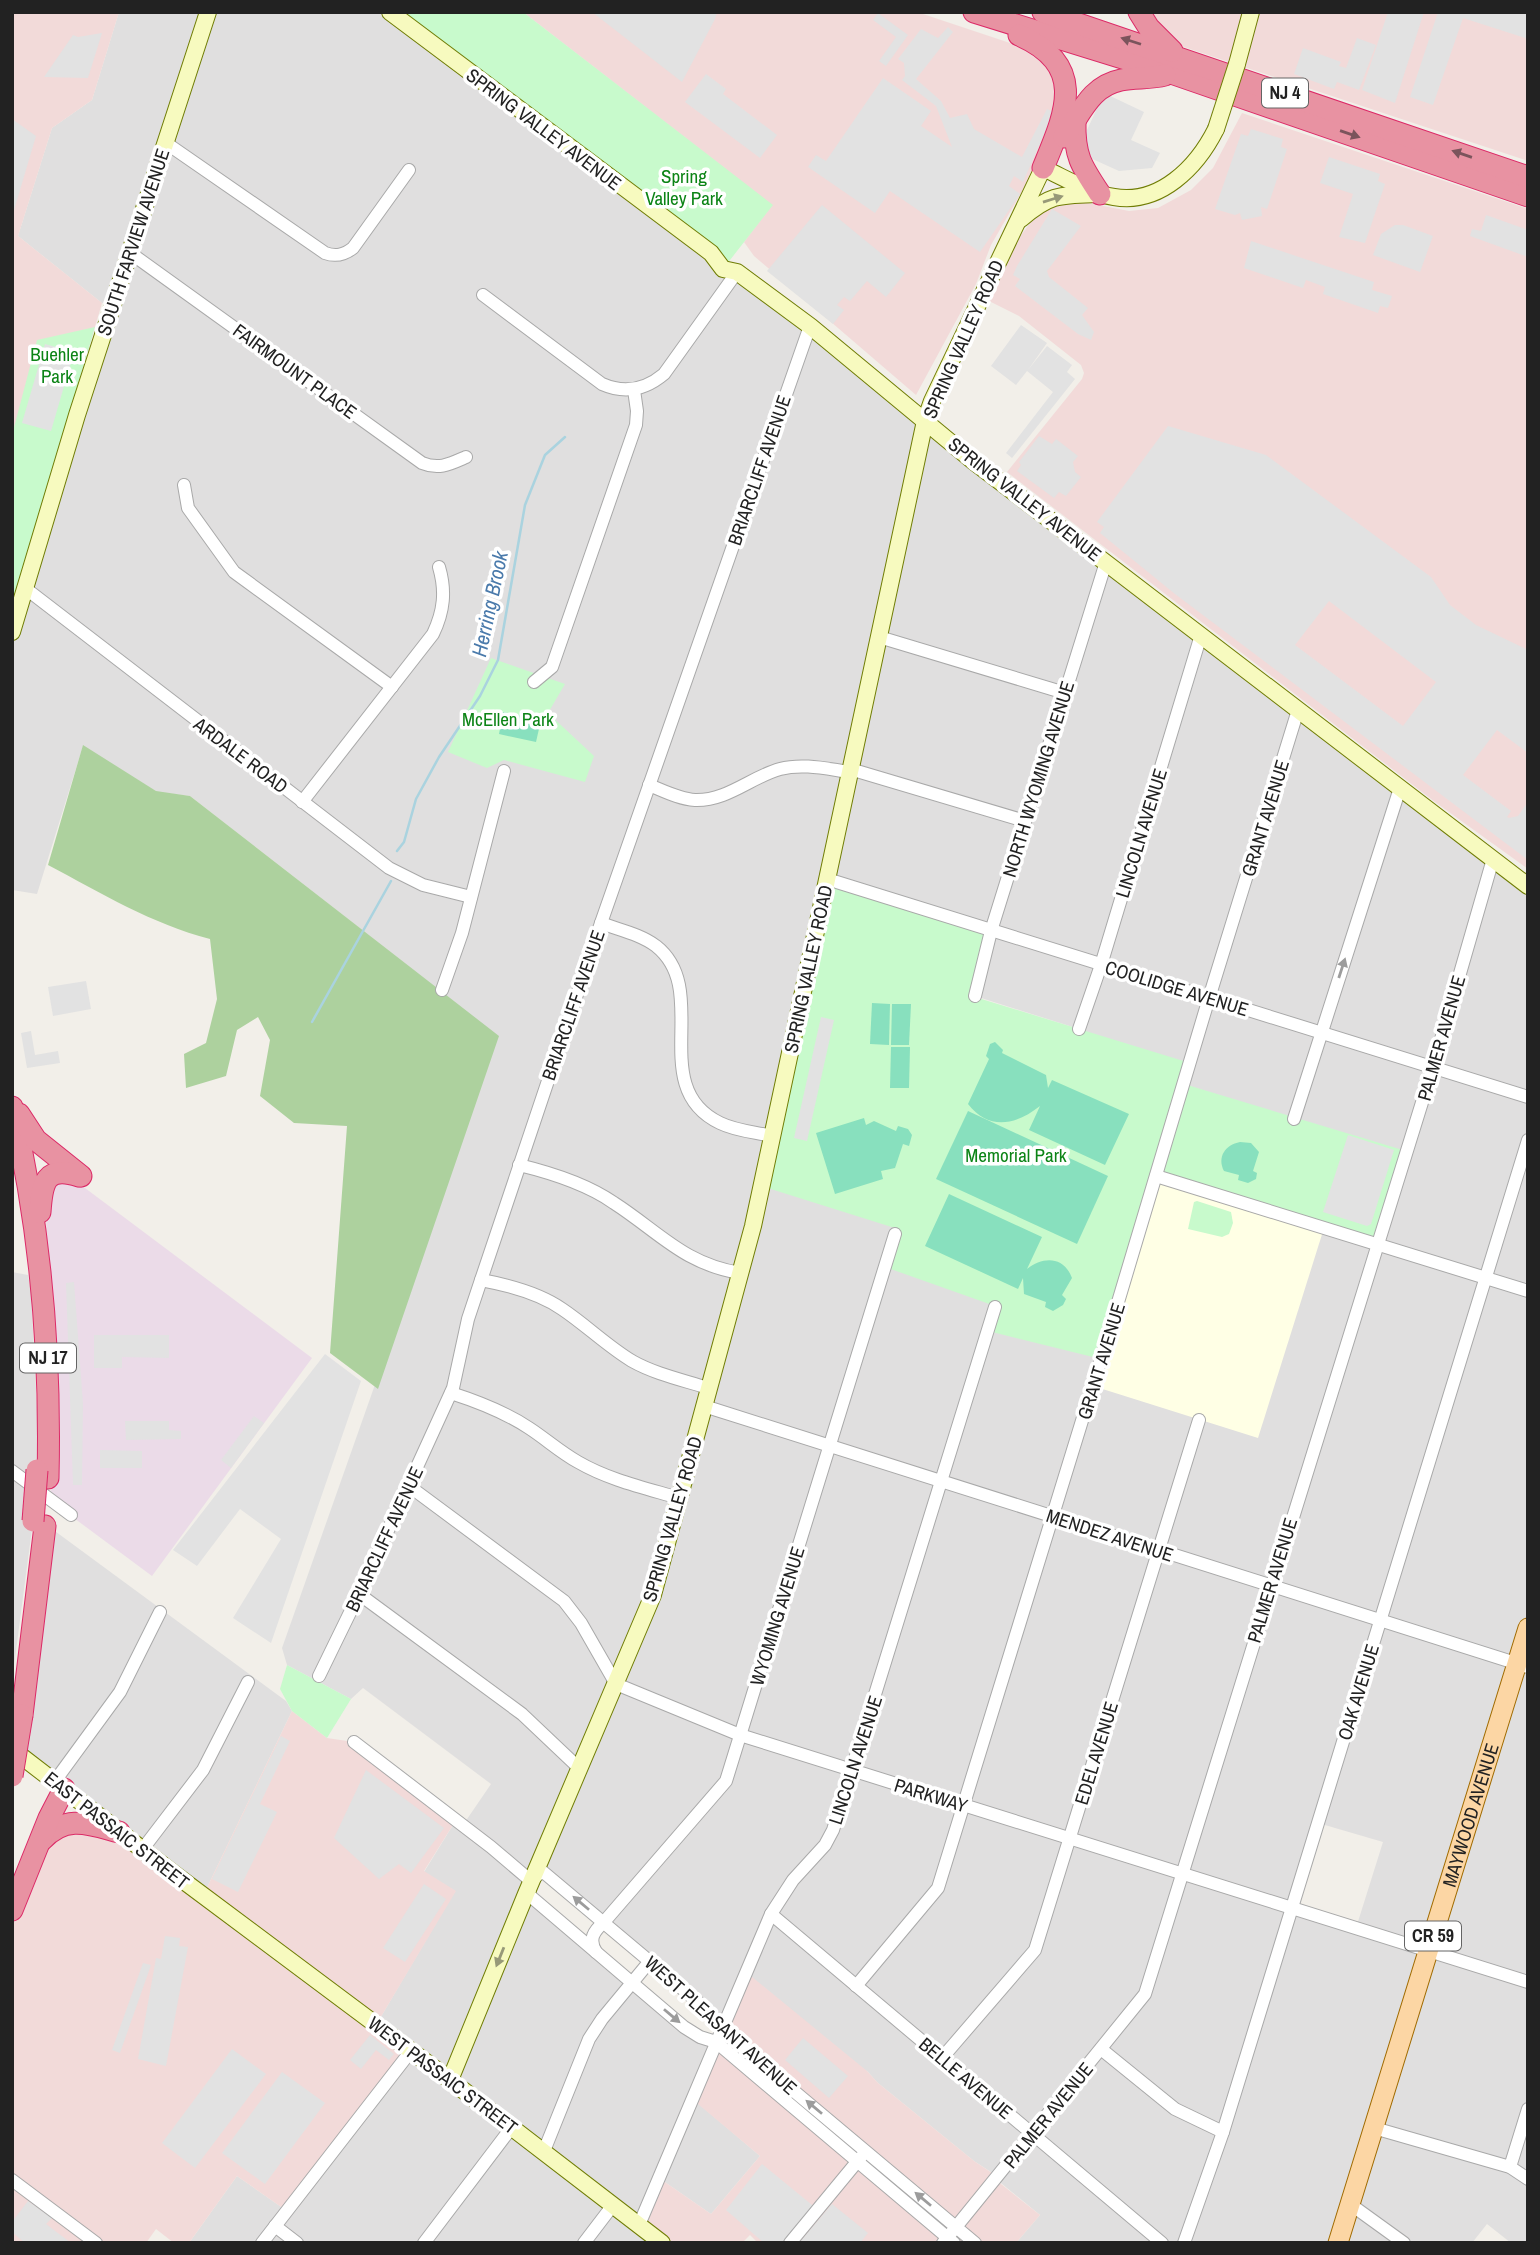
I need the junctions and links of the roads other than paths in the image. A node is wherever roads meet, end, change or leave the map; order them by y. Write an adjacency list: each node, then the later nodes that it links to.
1 (208, 12): 9 (street, SOUTH FARVIEW AVENUE)
2 (390, 12): 17 (street, SPRING VALLEY AVENUE)
3 (972, 12): 7 (highway, NJ 4); 10 (highway)
4 (1043, 12): 7 (highway, NJ 4, one-way to 4)
5 (1139, 12): 7 (highway)
6 (1251, 12): 13 (street, bridge)
7 (1175, 65): 8 (highway); 12 (highway, NJ 4, one-way to 7); 14 (highway, NJ 4, one-way to 14)
8 (1075, 122): 10 (highway); 13 (highway)
9 (166, 143): 11 (street); 16 (street, SOUTH FARVIEW AVENUE)
10 (1043, 168): 13 (street); 15 (street, SPRING VALLEY ROAD)
11 (409, 170)
12 (1528, 177)
13 (1100, 194): 15 (street, one-way to 13)
14 (1528, 196)
15 (1014, 225): 21 (street, SPRING VALLEY ROAD)
16 (129, 252): 22 (street, FAIRMOUNT PLACE); 26 (street, SOUTH FARVIEW AVENUE)
17 (737, 272): 19 (street, SPRING VALLEY AVENUE); 20 (street)
18 (483, 295): 20 (street)
19 (810, 326): 21 (street, SPRING VALLEY AVENUE); 36 (street, BRIARCLIFF AVENUE)
20 (634, 390): 30 (street)
21 (925, 421): 24 (street, SPRING VALLEY AVENUE); 29 (street, SPRING VALLEY ROAD)
22 (466, 457)
23 (184, 485): 31 (street)
24 (1105, 562): 28 (street, SPRING VALLEY AVENUE); 32 (street, NORTH WYOMING AVENUE)
25 (439, 567): 31 (street)
26 (25, 588): 27 (street, SOUTH FARVIEW AVENUE); 38 (street, ARDALE ROAD)
27 (12, 632)
28 (1201, 635): 33 (street, SPRING VALLEY AVENUE); 46 (street, LINCOLN AVENUE)
29 (878, 637): 32 (street); 35 (street, SPRING VALLEY ROAD)
30 (534, 682)
31 (392, 687): 38 (street)
32 (1065, 692): 39 (street, NORTH WYOMING AVENUE)
33 (1298, 710): 37 (street, SPRING VALLEY AVENUE); 49 (street, GRANT AVENUE)
34 (504, 771): 43 (street)
35 (850, 771): 36 (street); 39 (street); 41 (street, SPRING VALLEY ROAD)
36 (649, 785): 44 (street, BRIARCLIFF AVENUE)
37 (1400, 788): 40 (street, SPRING VALLEY AVENUE); 51 (street, one-way to 37)
38 (302, 802): 43 (street, ARDALE ROAD)
39 (1025, 821): 45 (street, NORTH WYOMING AVENUE)
40 (1493, 859): 42 (street, SPRING VALLEY AVENUE); 52 (street, PALMER AVENUE)
41 (827, 879): 45 (street, COOLIDGE AVENUE); 57 (street, SPRING VALLEY ROAD)
42 (1528, 886)
43 (471, 897): 47 (street)
44 (601, 923): 57 (street); 60 (street, BRIARCLIFF AVENUE)
45 (991, 930): 46 (street, COOLIDGE AVENUE); 48 (street, NORTH WYOMING AVENUE)
46 (1101, 964): 49 (street, COOLIDGE AVENUE); 50 (street, LINCOLN AVENUE)
47 (442, 990)
48 (975, 996)
49 (1209, 998): 51 (street, COOLIDGE AVENUE); 61 (street, GRANT AVENUE)
50 (1079, 1029)
51 (1321, 1033): 52 (street, COOLIDGE AVENUE); 56 (street)
52 (1433, 1068): 53 (street, COOLIDGE AVENUE); 65 (street, PALMER AVENUE)
53 (1528, 1097)
54 (12, 1100): 64 (highway)
55 (12, 1107): 64 (highway, NJ 17)
56 (1294, 1119)
57 (772, 1136): 66 (street, SPRING VALLEY ROAD)
58 (1528, 1140): 67 (street, OAK AVENUE)
59 (12, 1165): 62 (highway, NJ 17)
60 (519, 1166): 66 (street); 68 (street, BRIARCLIFF AVENUE)
61 (1156, 1176): 65 (street); 82 (street, GRANT AVENUE)
62 (15, 1185): 77 (highway, NJ 17)
63 (895, 1234): 75 (street, WYOMING AVENUE)
64 (38, 1239): 77 (highway, NJ 17)
65 (1377, 1244): 67 (street); 85 (street, PALMER AVENUE)
66 (740, 1273): 71 (street, SPRING VALLEY ROAD)
67 (1485, 1278): 69 (street); 88 (street, OAK AVENUE)
68 (481, 1280): 71 (street); 72 (street, BRIARCLIFF AVENUE)
69 (1528, 1291)
70 (995, 1307): 78 (street, LINCOLN AVENUE)
71 (708, 1388): 73 (street, SPRING VALLEY ROAD)
72 (450, 1393): 79 (street, BRIARCLIFF AVENUE); 80 (street)
73 (704, 1406): 75 (street, MENDEZ AVENUE); 80 (street, SPRING VALLEY ROAD)
74 (1199, 1420): 84 (street, EDEL AVENUE)
75 (830, 1446): 78 (street, MENDEZ AVENUE); 95 (street, WYOMING AVENUE)
76 (12, 1471): 81 (street)
77 (43, 1474): 83 (highway, NJ 17)
78 (941, 1481): 82 (street, MENDEZ AVENUE); 99 (street, LINCOLN AVENUE)
79 (408, 1486): 86 (street, BRIARCLIFF AVENUE); 94 (street)
80 (679, 1498): 94 (street, SPRING VALLEY ROAD)
81 (71, 1515)
82 (1053, 1517): 84 (street, MENDEZ AVENUE); 102 (street, GRANT AVENUE)
83 (39, 1524): 92 (highway, NJ 17); 100 (highway, NJ 17, bridge)
84 (1159, 1550): 85 (street, MENDEZ AVENUE); 104 (street, EDEL AVENUE)
85 (1270, 1586): 88 (street, MENDEZ AVENUE); 107 (street, PALMER AVENUE)
86 (359, 1594): 91 (street, BRIARCLIFF AVENUE); 98 (street)
87 (160, 1612): 101 (street)
88 (1380, 1621): 90 (street, MENDEZ AVENUE); 109 (street, OAK AVENUE)
89 (1528, 1628): 90 (main road, MAYWOOD AVENUE / CR 59)
90 (1522, 1666): 114 (main road, MAYWOOD AVENUE / CR 59)
91 (319, 1676)
92 (12, 1681)
93 (248, 1682): 106 (street)
94 (616, 1684): 95 (street, PARKWAY); 98 (street, SPRING VALLEY ROAD)
95 (740, 1735): 99 (street, PARKWAY); 113 (street, WYOMING AVENUE)
96 (354, 1742): 108 (street, WEST PLEASANT AVENUE)
97 (12, 1749): 101 (street, EAST PASSAIC STREET)
98 (579, 1768): 108 (street, SPRING VALLEY ROAD)
99 (852, 1770): 102 (street, PARKWAY); 112 (street, LINCOLN AVENUE)
100 (12, 1776)
101 (59, 1785): 103 (street, EAST PASSAIC STREET); 105 (highway)
102 (964, 1805): 104 (street, PARKWAY); 119 (street, GRANT AVENUE)
103 (119, 1832): 105 (highway); 106 (street, EAST PASSAIC STREET)
104 (1070, 1839): 107 (street, PARKWAY); 123 (street, EDEL AVENUE)
105 (38, 1844): 110 (highway)
106 (142, 1850): 111 (street, EAST PASSAIC STREET)
107 (1182, 1873): 109 (street, PARKWAY); 121 (street, PALMER AVENUE)
108 (531, 1881): 113 (street, WEST PLEASANT AVENUE, one-way to 108); 115 (street, WEST PLEASANT AVENUE); 124 (street, SPRING VALLEY ROAD, one-way to 124)
109 (1291, 1908): 114 (street, PARKWAY); 128 (street, OAK AVENUE)
110 (12, 1910)
111 (222, 1910): 122 (street, WEST PASSAIC STREET)
112 (771, 1914): 119 (street, BELLE AVENUE); 120 (street, LINCOLN AVENUE)
113 (604, 1922): 115 (street, WYOMING AVENUE); 116 (street, WEST PLEASANT AVENUE)
114 (1428, 1951): 117 (street, PARKWAY); 127 (main road, MAYWOOD AVENUE / CR 59)
115 (598, 1955): 118 (street, WEST PLEASANT AVENUE)
116 (650, 1961): 118 (street); 120 (street, WEST PLEASANT AVENUE)
117 (1528, 1982)
118 (632, 1983): 120 (street, WEST PLEASANT AVENUE, one-way to 120); 130 (street)
119 (856, 1986): 123 (street, BELLE AVENUE)
120 (719, 2036): 131 (street, WEST PLEASANT AVENUE); 137 (street, LINCOLN AVENUE)
121 (1101, 2049): 128 (street); 129 (street, PALMER AVENUE)
122 (411, 2051): 124 (street, WEST PASSAIC STREET); 138 (street)
123 (942, 2058): 129 (street, BELLE AVENUE)
124 (450, 2080): 126 (street, WEST PASSAIC STREET)
125 (1528, 2109): 132 (street)
126 (512, 2127): 130 (street, WEST PASSAIC STREET); 143 (street)
127 (1374, 2128): 132 (street); 135 (main road, MAYWOOD AVENUE / CR 59)
128 (1223, 2132): 149 (street, OAK AVENUE)
129 (1033, 2134): 139 (street, PALMER AVENUE); 148 (street, BELLE AVENUE)
130 (544, 2151): 136 (street, WEST PASSAIC STREET)
131 (862, 2156): 139 (street, WEST PLEASANT AVENUE); 146 (street)
132 (1510, 2167): 133 (street)
133 (1528, 2179)
134 (12, 2180): 140 (street)
135 (1350, 2204): 150 (main road, MAYWOOD AVENUE / CR 59); 151 (street)
136 (612, 2205): 137 (street, WEST PASSAIC STREET); 144 (street)
137 (639, 2225): 145 (street, WEST PASSAIC STREET)
138 (275, 2226): 141 (street); 142 (street)
139 (950, 2238): 147 (street, WEST PLEASANT AVENUE)
140 (96, 2243)
141 (262, 2243)
142 (297, 2243)
143 (424, 2243)
144 (584, 2243)
145 (662, 2243)
146 (790, 2243)
147 (975, 2243)
148 (1161, 2243)
149 (1184, 2243)
150 (1338, 2243)
151 (1404, 2243)

